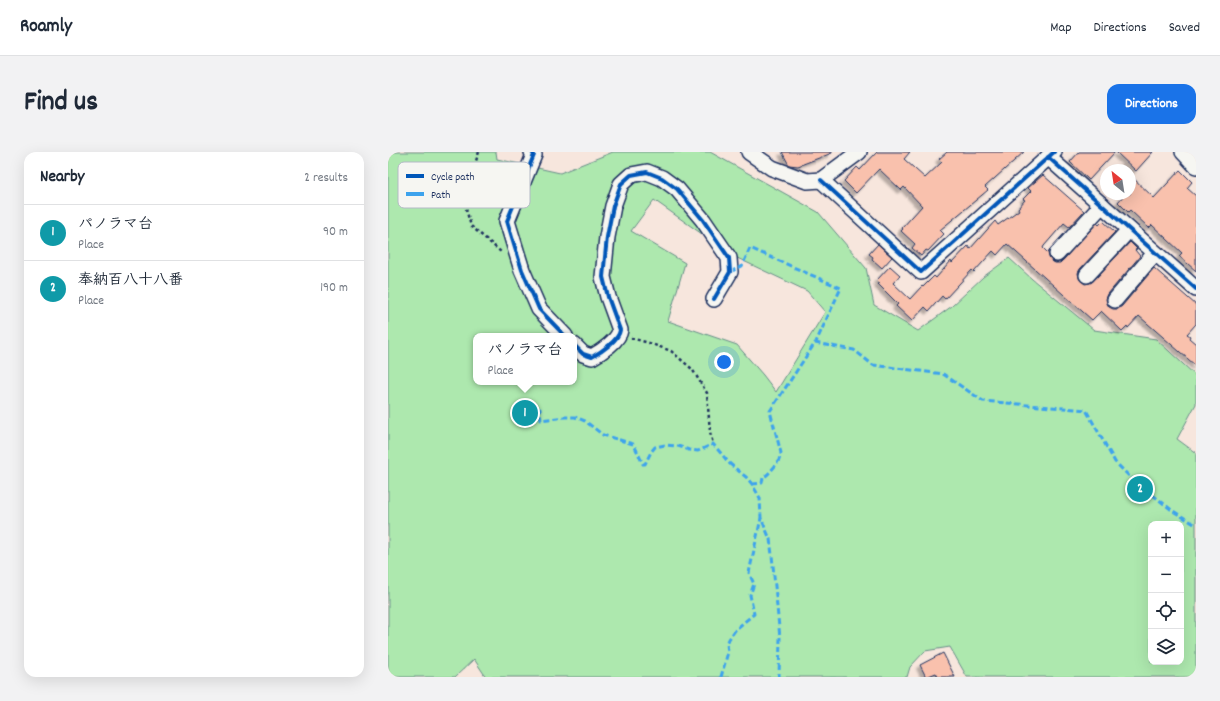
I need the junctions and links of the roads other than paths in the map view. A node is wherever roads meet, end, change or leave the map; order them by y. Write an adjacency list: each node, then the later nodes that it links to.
1 (532, 152): 7 (street)
2 (749, 152): 9 (street)
3 (859, 152): 6 (street)
4 (1183, 152): 8 (street)
5 (1051, 155): 9 (street); 10 (street)
6 (842, 157): 9 (street)
7 (530, 164)
8 (1196, 166)
9 (821, 180)
10 (1102, 205): 12 (street); 14 (street)
11 (512, 208): 19 (street)
12 (1129, 230): 13 (street); 15 (street)
13 (1155, 253): 16 (street); 18 (street)
14 (1057, 254)
15 (1087, 275)
16 (1196, 290)
17 (714, 299): 20 (street)
18 (1114, 300)
19 (562, 333)
20 (577, 348)

